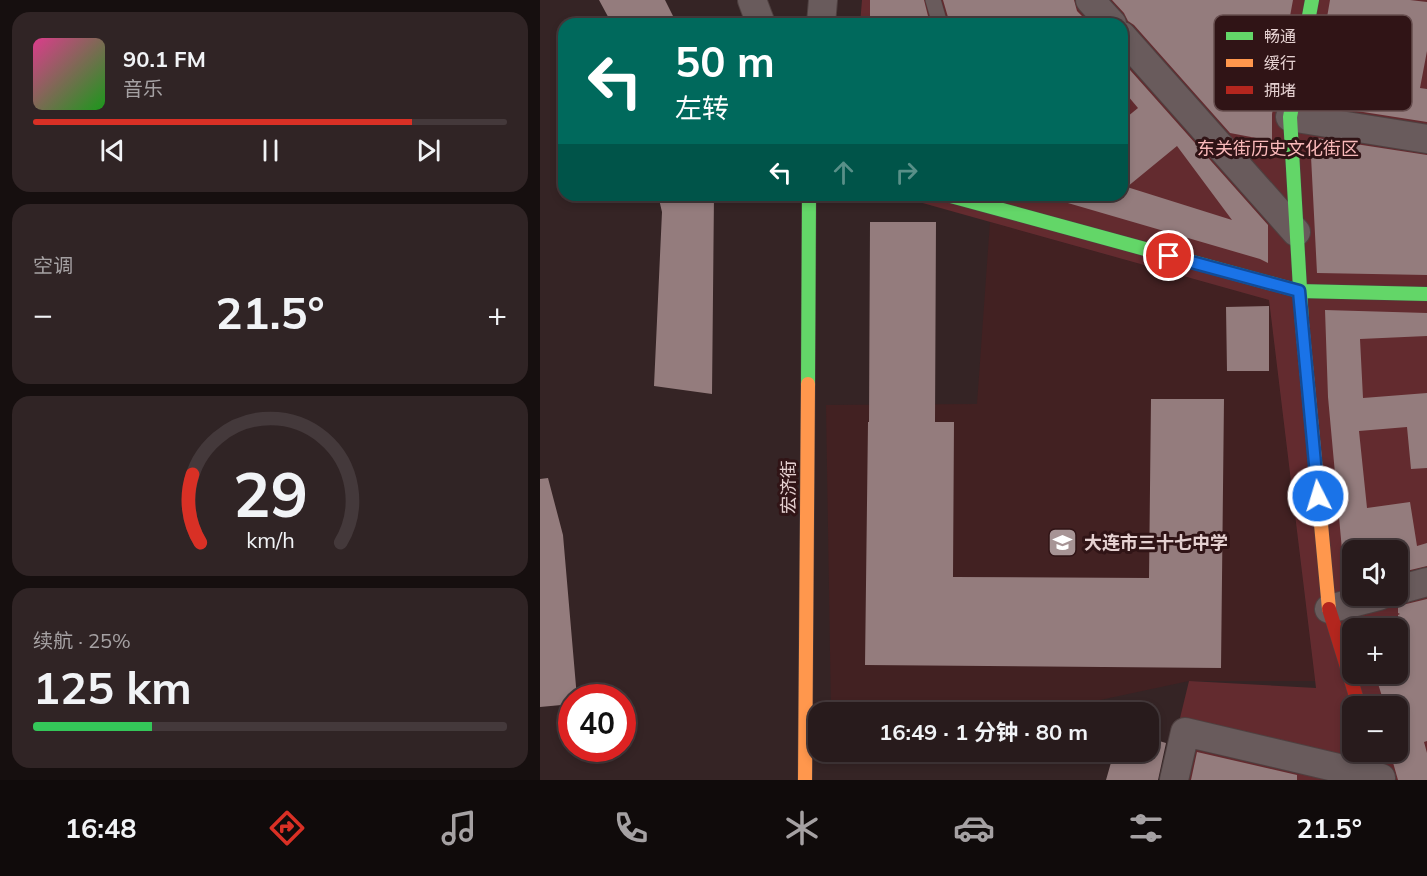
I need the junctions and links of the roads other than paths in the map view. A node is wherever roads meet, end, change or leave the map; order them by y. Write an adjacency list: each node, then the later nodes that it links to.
1 (752, 0): 7 (street)
2 (824, 0): 8 (street)
3 (933, 0): 9 (lane)
4 (1090, 0): 10 (street)
5 (1312, 0): 6 (street)
6 (1309, 15)
7 (759, 18)
8 (822, 18)
9 (938, 18)
10 (1106, 18)
11 (1128, 43): 17 (street)
12 (1291, 111): 13 (street)
13 (1290, 117): 14 (street); 17 (street)
14 (1427, 139)
15 (809, 201): 26 (street, 宏济街)
16 (994, 202): 18 (street)
17 (1296, 232): 18 (street)
18 (1299, 291): 19 (street); 23 (street)
19 (1427, 294)
20 (1427, 582): 21 (street)
21 (1408, 587)
22 (1342, 606): 23 (street)
23 (1329, 609): 24 (street)
24 (1356, 696)
25 (1379, 770): 27 (street)
26 (805, 780)
27 (1174, 780)

